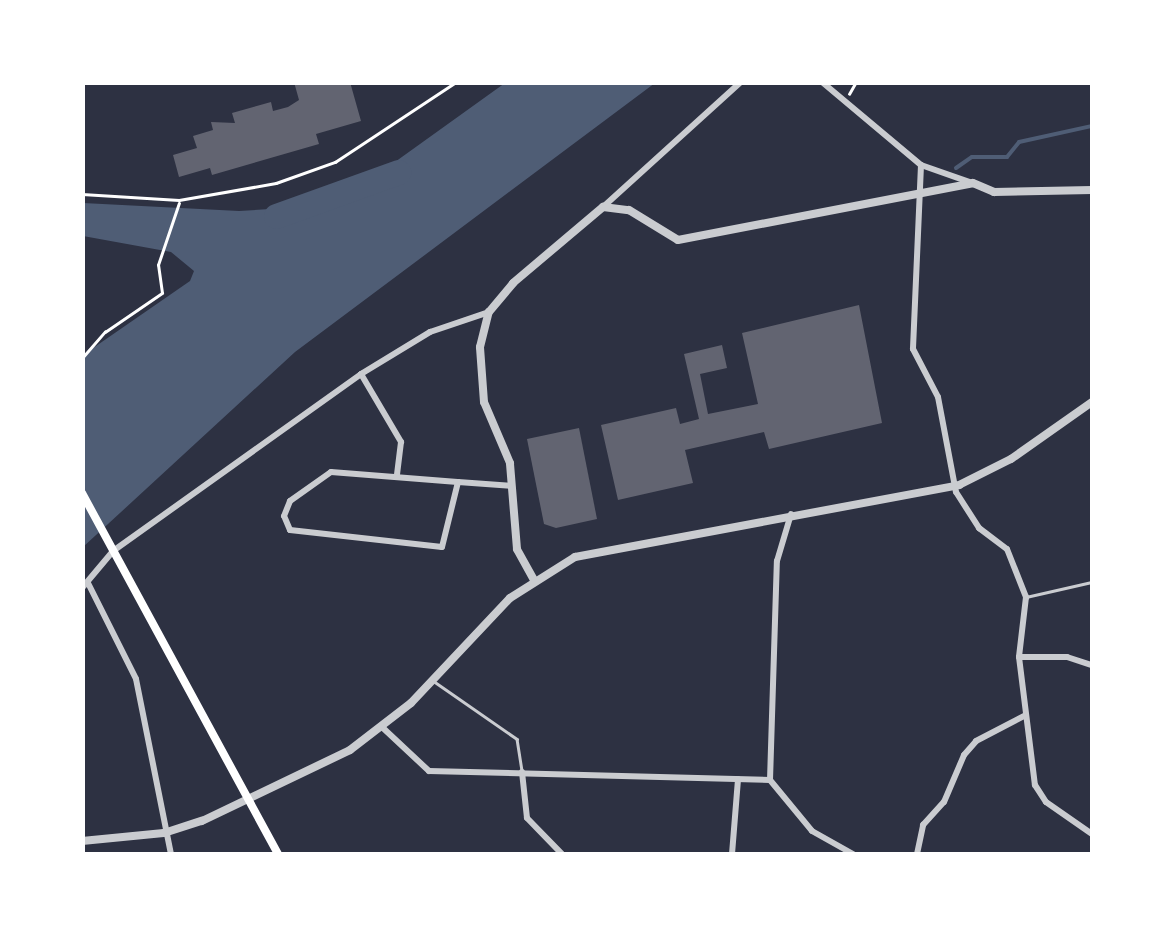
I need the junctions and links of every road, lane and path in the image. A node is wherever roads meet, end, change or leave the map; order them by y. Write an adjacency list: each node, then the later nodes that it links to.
1 (456, 82): 11 (path)
2 (740, 82): 12 (street)
3 (822, 82): 5 (street)
4 (856, 82): 5 (path)
5 (846, 100): 6 (street)
6 (922, 165): 7 (street); 8 (street)
7 (973, 183): 8 (street); 9 (street)
8 (922, 190): 12 (street); 19 (street)
9 (1092, 190)
10 (82, 194): 11 (path)
11 (179, 202): 14 (path)
12 (603, 207): 13 (street)
13 (489, 312): 15 (street); 20 (street)
14 (82, 358)
15 (361, 374): 17 (street); 23 (street)
16 (1092, 402): 19 (street)
17 (398, 477): 18 (street); 18 (street)
18 (458, 482): 20 (street)
19 (958, 485): 22 (street); 27 (street)
20 (514, 486): 24 (street)
21 (82, 494): 23 (main road)
22 (791, 514): 24 (street); 35 (street)
23 (111, 547): 26 (street); 36 (main road)
24 (534, 580): 30 (street)
25 (1092, 582): 27 (lane)
26 (85, 586): 37 (street)
27 (1026, 597): 28 (street)
28 (1018, 657): 29 (street); 31 (street)
29 (1092, 665)
30 (432, 679): 32 (street); 33 (lane)
31 (1026, 715): 38 (street); 45 (street)
32 (383, 728): 33 (street); 36 (street)
33 (522, 772): 34 (street); 42 (street)
34 (738, 779): 35 (street); 43 (street)
35 (770, 780): 44 (street)
36 (250, 802): 37 (street); 41 (main road)
37 (164, 833): 39 (street); 40 (street)
38 (1092, 834)
39 (82, 841)
40 (172, 854)
41 (278, 854)
42 (562, 854)
43 (732, 854)
44 (854, 854)
45 (917, 854)

